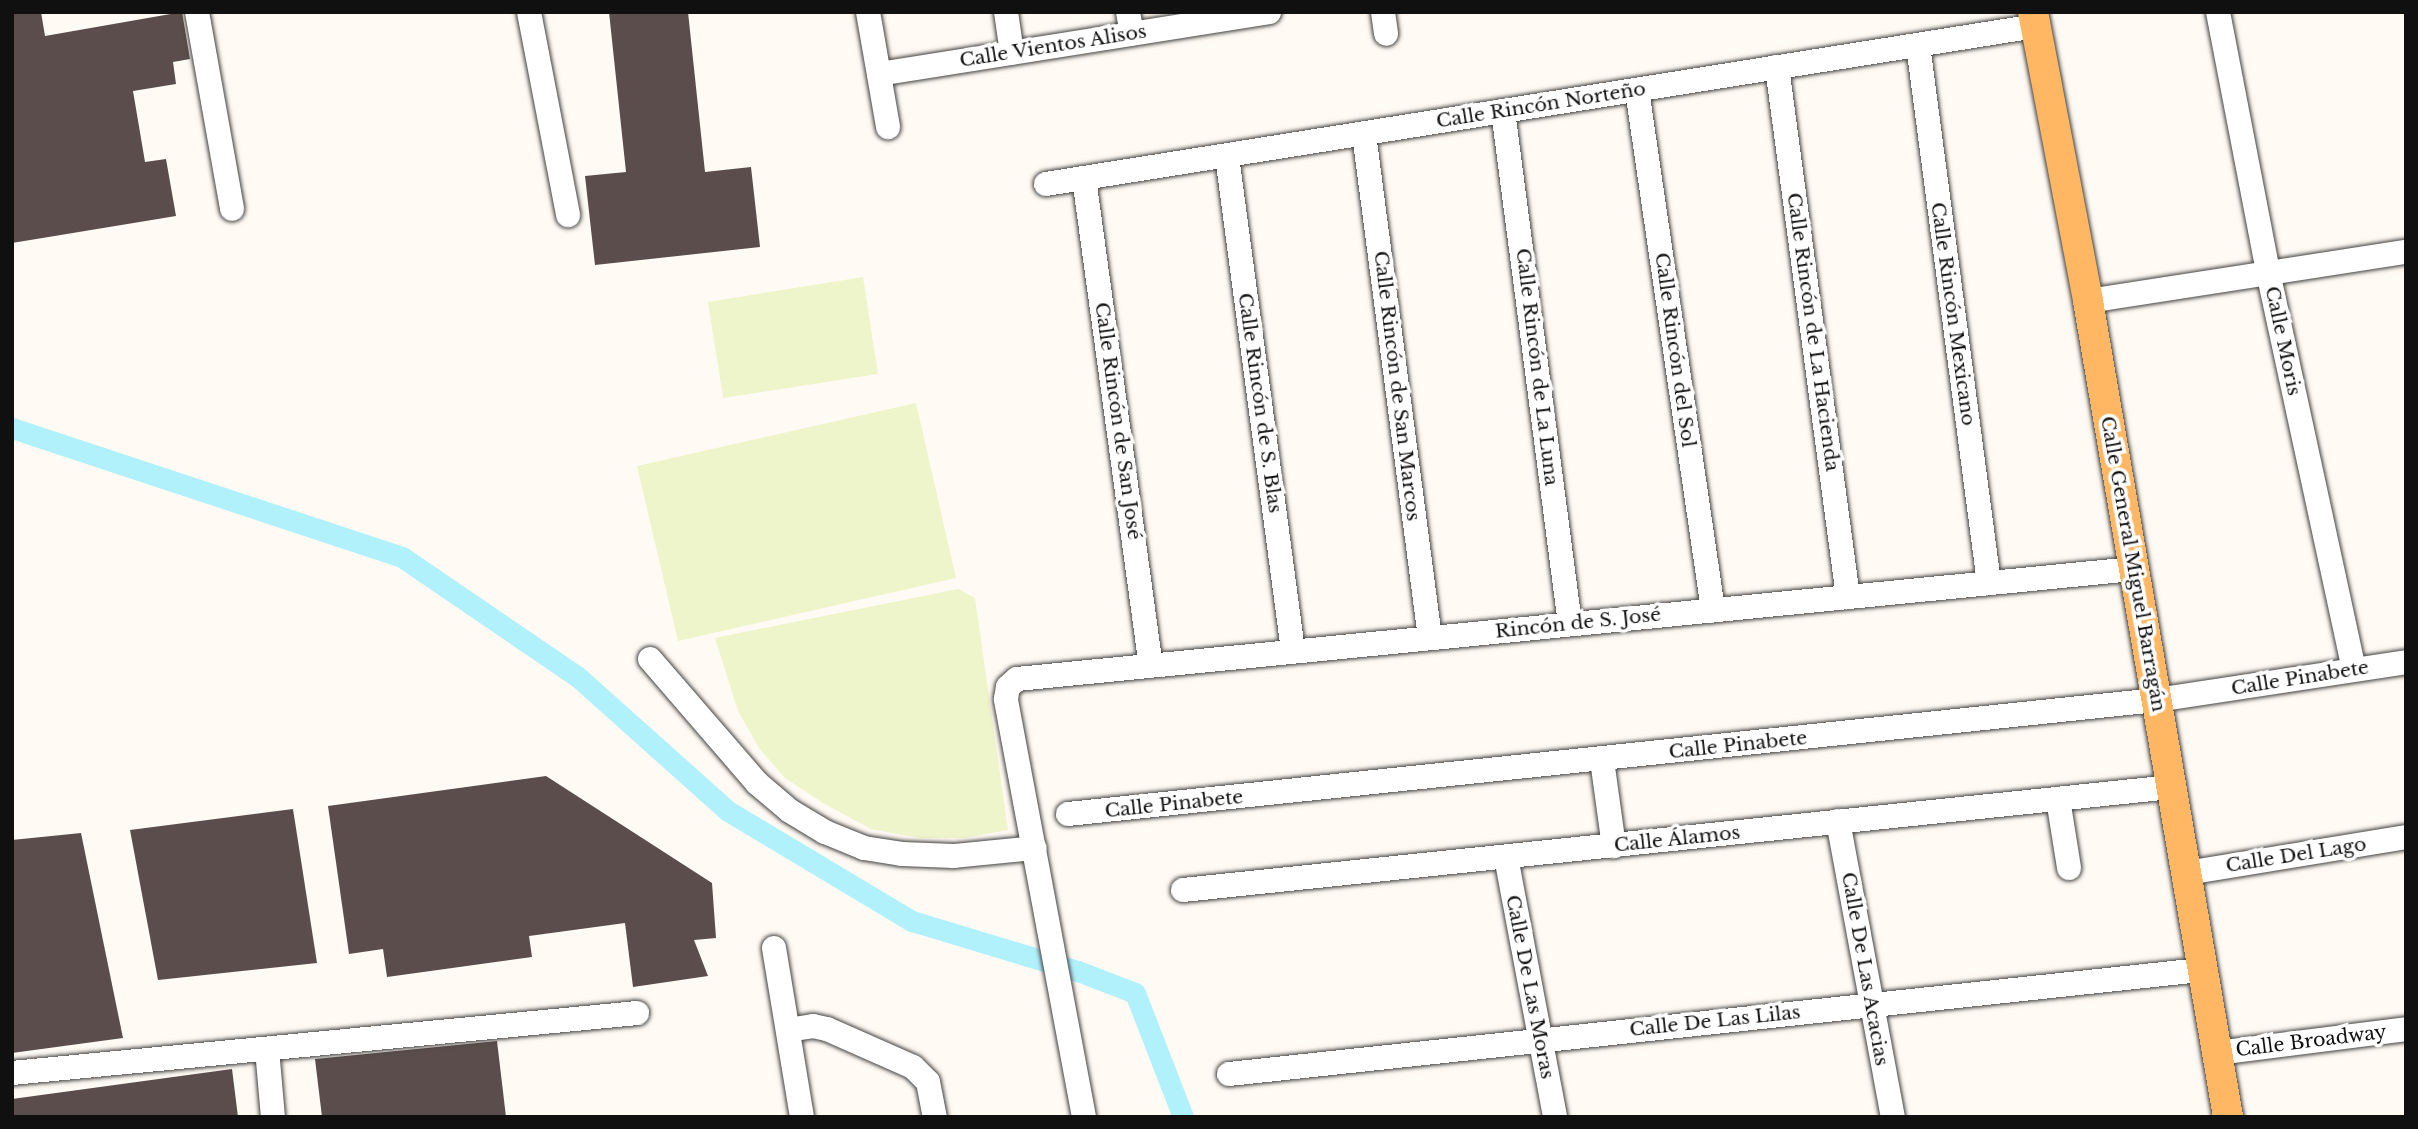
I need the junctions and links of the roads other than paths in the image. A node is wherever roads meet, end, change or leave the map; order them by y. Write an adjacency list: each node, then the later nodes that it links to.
1 (197, 12): 20 (street)
2 (529, 12): 21 (street)
3 (868, 12): 12 (street)
4 (1006, 12): 10 (street)
5 (2218, 12): 23 (street, Calle Moris)
6 (1258, 13): 8 (street, Calle Vientos Alisos)
7 (2035, 19): 9 (street, Calle Rincón Norteño); 24 (main road, Calle General Miguel Barragán)
8 (1130, 23): 10 (street, Calle Vientos Alisos)
9 (1918, 45): 11 (street, Calle Rincón Norteño); 26 (street, Calle Rincón Mexicano)
10 (1013, 53): 12 (street, Calle Vientos Alisos)
11 (1777, 67): 13 (street, Calle Rincón Norteño); 27 (street, Calle Rincón de La Hacienda)
12 (879, 74): 15 (street)
13 (1637, 90): 14 (street, Calle Rincón Norteño); 28 (street, Calle Rincón del Sol)
14 (1503, 111): 16 (street, Calle Rincón Norteño); 29 (street, Calle Rincón de La Luna)
15 (888, 127)
16 (1364, 134): 17 (street, Calle Rincón Norteño); 30 (street, Calle Rincón de San Marcos)
17 (1227, 156): 18 (street, Calle Rincón Norteño); 31 (street, Calle Rincón de S. Blas)
18 (1084, 178): 19 (street, Calle Rincón Norteño); 34 (street, Calle Rincón de San José)
19 (1046, 184)
20 (232, 209)
21 (568, 215)
22 (2406, 252): 23 (street)
23 (2268, 272): 24 (street); 35 (street, Calle Moris)
24 (2088, 301): 25 (main road, Calle General Miguel Barragán)
25 (2133, 569): 26 (street, Rincón de S. José); 36 (main road, Calle General Miguel Barragán)
26 (1989, 583): 27 (street, Rincón de S. José)
27 (1848, 597): 28 (street, Rincón de S. José)
28 (1713, 610): 29 (street, Rincón de S. José)
29 (1570, 624): 30 (street, Rincón de S. José)
30 (1430, 638): 31 (street, Rincón de S. José)
31 (1293, 651): 34 (street, Rincón de S. José)
32 (650, 659): 44 (street)
33 (2406, 662): 35 (street, Calle Pinabete)
34 (1151, 665): 44 (street, Rincón de S. José)
35 (2354, 669): 36 (street, Calle Pinabete)
36 (2156, 700): 37 (street, Calle Pinabete); 38 (main road, Calle General Miguel Barragán)
37 (1602, 760): 40 (street, Calle Pinabete); 43 (street)
38 (2172, 787): 39 (street, Calle Álamos); 47 (main road, Calle General Miguel Barragán)
39 (2058, 799): 41 (street, Calle Álamos); 46 (street)
40 (1068, 814)
41 (1838, 821): 43 (street, Calle Álamos); 51 (street, Calle De Las Acacias)
42 (2406, 837): 47 (street, Calle Del Lago)
43 (1614, 846): 45 (street, Calle Álamos)
44 (1035, 848): 60 (street)
45 (1506, 857): 48 (street, Calle Álamos); 55 (street, Calle De Las Moras)
46 (2069, 868)
47 (2187, 873): 50 (main road, Calle General Miguel Barragán)
48 (1183, 890)
49 (774, 948): 54 (street)
50 (2201, 970): 51 (street, Calle De Las Lilas); 57 (main road, Calle General Miguel Barragán)
51 (1872, 1004): 55 (street, Calle De Las Lilas); 65 (street, Calle De Las Acacias)
52 (636, 1013): 56 (street)
53 (2406, 1029): 57 (street, Calle Broadway)
54 (788, 1030): 62 (street); 63 (street)
55 (1540, 1040): 59 (street, Calle De Las Lilas); 64 (street, Calle De Las Moras)
56 (267, 1049): 58 (street); 61 (street)
57 (2217, 1053): 66 (main road, Calle General Miguel Barragán)
58 (12, 1073)
59 (1229, 1074)
60 (1083, 1110)
61 (273, 1117)
62 (802, 1117)
63 (935, 1117)
64 (1555, 1117)
65 (1893, 1117)
66 (2228, 1117)

